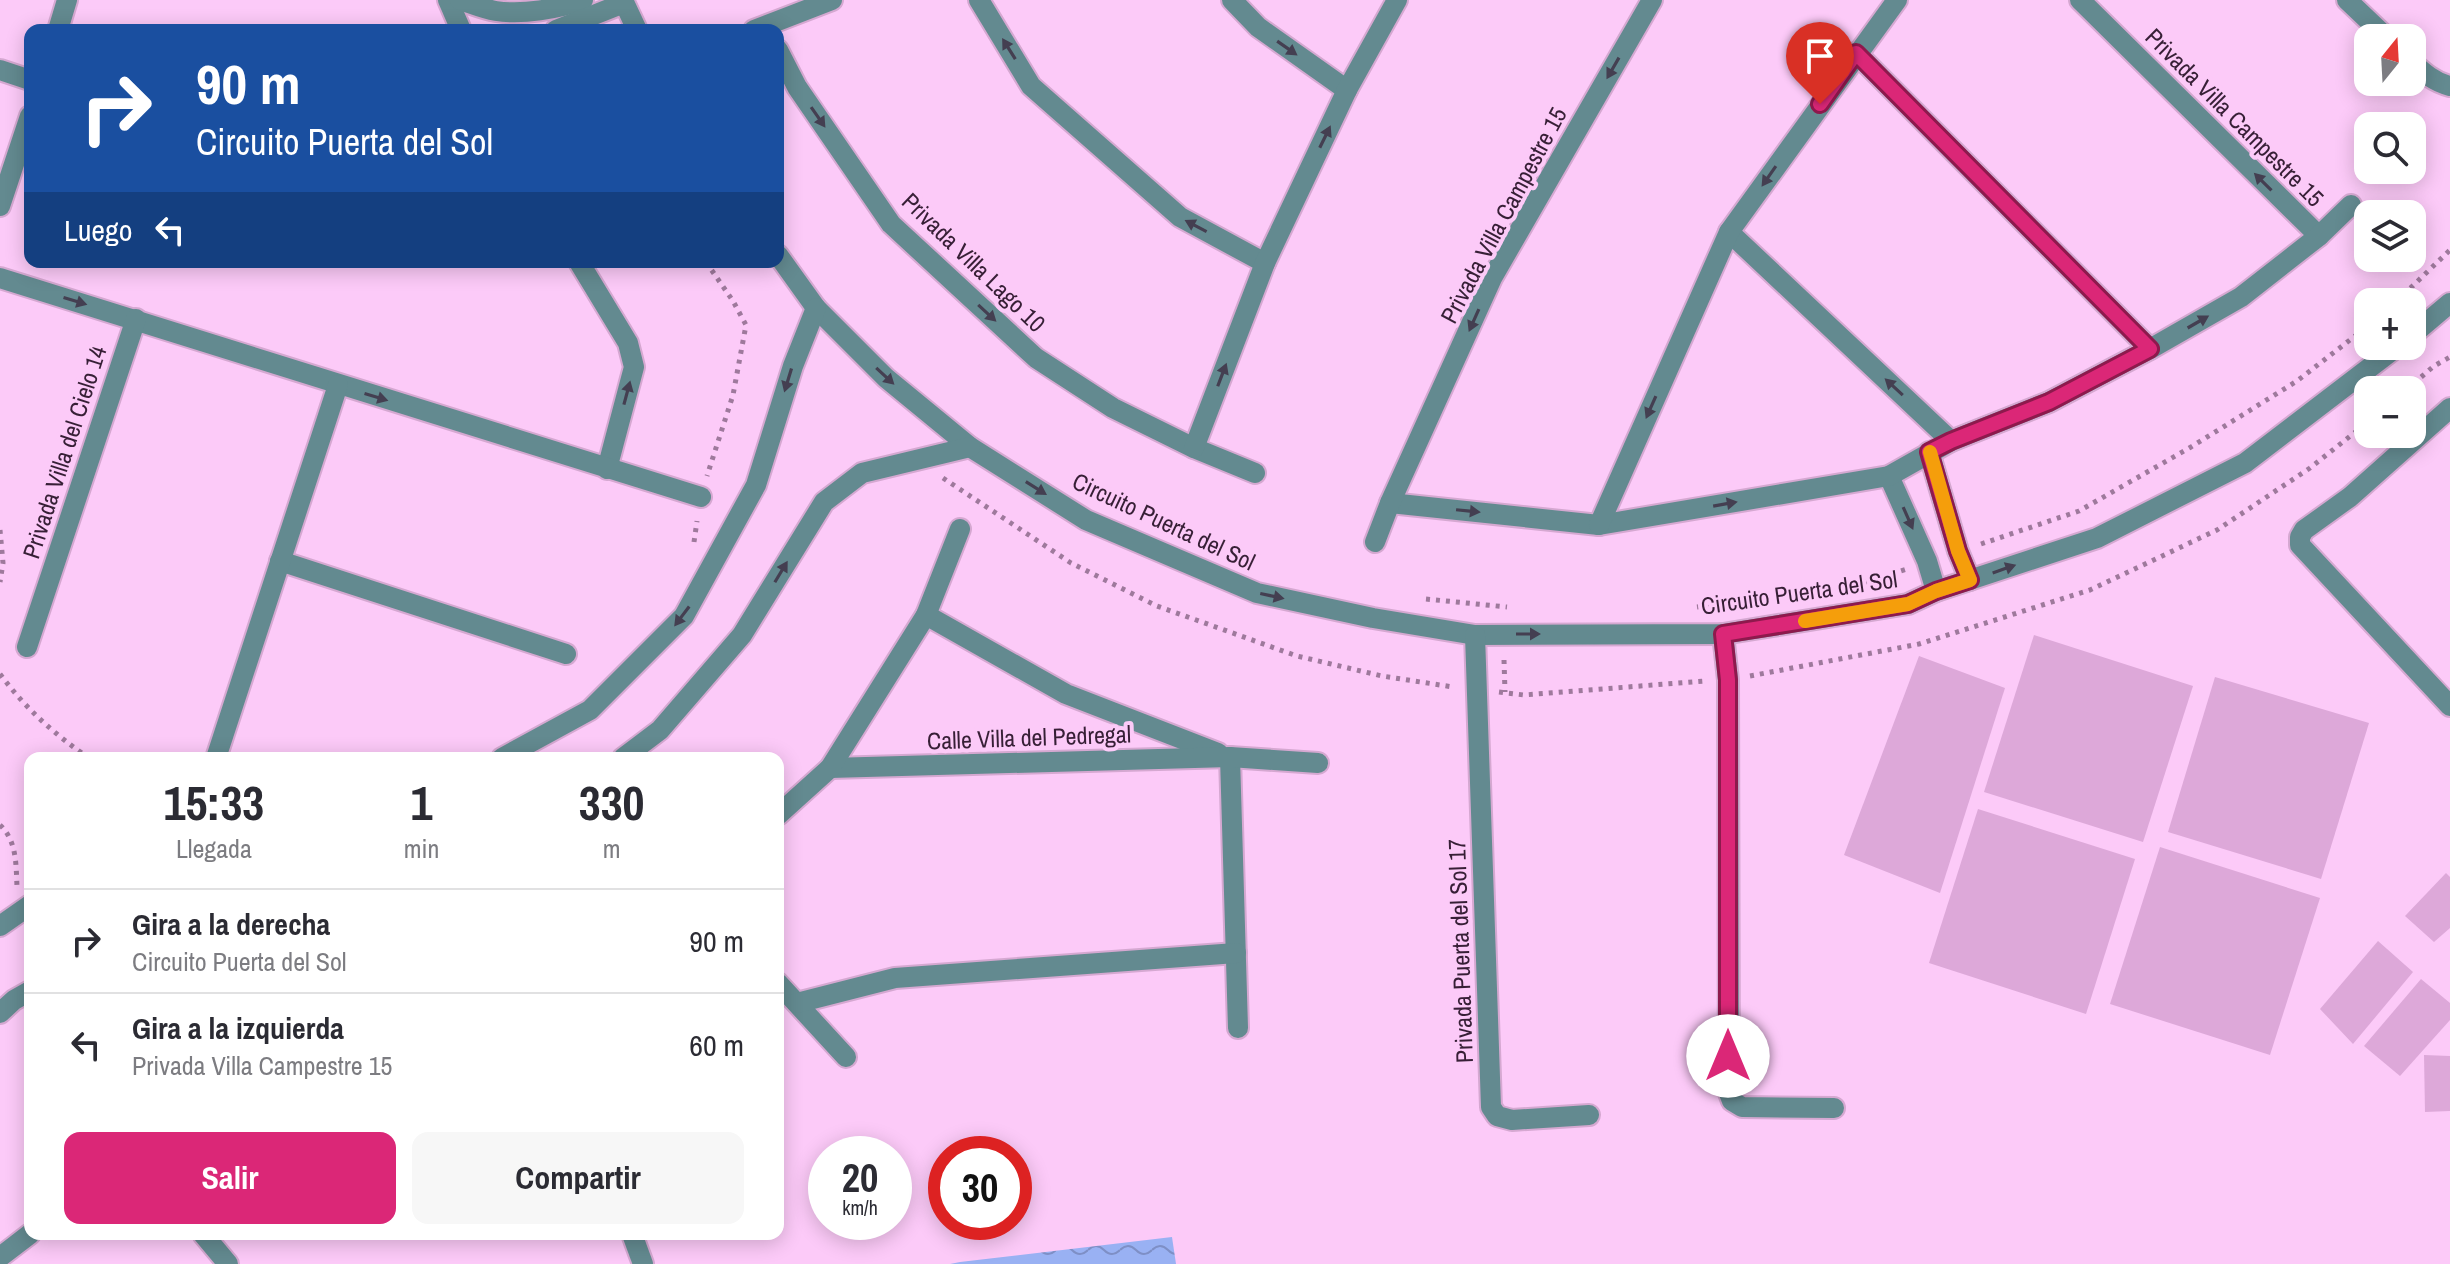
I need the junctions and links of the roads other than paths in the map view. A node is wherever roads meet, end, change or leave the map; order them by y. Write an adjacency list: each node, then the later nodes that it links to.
1 (67, 0): 14 (street)
2 (448, 0): 15 (street)
3 (460, 0): 13 (street)
4 (832, 0): 18 (street)
5 (979, 0): 33 (street, one-way to 5)
6 (1232, 0): 26 (street, one-way to 26)
7 (1397, 0): 26 (street)
8 (1652, 0): 52 (street, Privada Villa Campestre 15, one-way to 52)
9 (1897, 0): 20 (street)
10 (2080, 0): 31 (street, Privada Villa Campestre 15, one-way to 10)
11 (2347, 0): 19 (street)
12 (624, 1): 13 (street); 17 (street)
13 (578, 8): 16 (street)
14 (60, 24)
15 (458, 24)
16 (562, 24)
17 (634, 24)
18 (774, 24)
19 (2372, 24)
20 (1856, 53): 30 (street, one-way to 30); 40 (street)
21 (784, 62): 46 (street, Privada Villa Lago 10, one-way to 46)
22 (0, 70): 24 (street)
23 (2426, 75): 25 (street)
24 (24, 78)
25 (2450, 86)
26 (1347, 90): 33 (street, one-way to 26)
27 (24, 134): 29 (street)
28 (2351, 205): 31 (street, Privada Villa Campestre 15)
29 (0, 206)
30 (1729, 232): 44 (street, one-way to 30); 53 (street, one-way to 53)
31 (2319, 236): 40 (street, Privada Villa Campestre 15, one-way to 31)
32 (784, 263): 37 (street, Circuito Puerta del Sol)
33 (1265, 263): 46 (street, one-way to 33)
34 (583, 268): 48 (street, one-way to 34)
35 (0, 278): 38 (street, one-way to 38)
36 (2450, 303): 39 (street)
37 (816, 308): 45 (street, Circuito Puerta del Sol, one-way to 45); 66 (street, one-way to 66)
38 (136, 319): 42 (street); 62 (street, Privada Villa del Cielo 14)
39 (2426, 323)
40 (2150, 349): 44 (street, Privada Villa Campestre 15)
41 (2380, 360): 57 (street, Circuito Puerta del Sol, one-way to 41)
42 (338, 385): 48 (street, one-way to 48); 56 (street)
43 (2450, 408): 64 (street)
44 (1951, 441): 47 (street, Privada Villa Campestre 15)
45 (970, 447): 61 (street, Circuito Puerta del Sol, one-way to 61); 67 (street, one-way to 45)
46 (1194, 448): 49 (street, Privada Villa Lago 10)
47 (1929, 452): 50 (street, Privada Villa Campestre 15); 57 (street)
48 (607, 469): 51 (street)
49 (1255, 473)
50 (1889, 476): 53 (street, Privada Villa Campestre 15, one-way to 50); 58 (street, Circuito Puerta del Sol, one-way to 58)
51 (701, 497)
52 (1390, 503): 53 (street, Privada Villa Campestre 15, one-way to 53); 55 (street, Privada Villa Campestre 15)
53 (1599, 525)
54 (960, 529): 59 (street)
55 (1375, 542)
56 (280, 561): 63 (street); 65 (street)
57 (1970, 580): 58 (street, Circuito Puerta del Sol)
58 (1936, 591): 60 (street, Circuito Puerta del Sol)
59 (926, 615): 68 (street, Calle Villa del Pedregal); 70 (street)
60 (1723, 634): 61 (street, Circuito Puerta del Sol, one-way to 60); 81 (street)
61 (1475, 635): 82 (street, Privada Puerta del Sol 17)
62 (27, 647)
63 (566, 654)
64 (2450, 706)
65 (218, 752)
66 (513, 752)
67 (631, 752)
68 (1230, 757): 69 (street, Calle Villa del Pedregal); 70 (street, Calle Villa del Pedregal); 74 (street)
69 (1318, 763)
70 (830, 768): 71 (street)
71 (784, 810)
72 (24, 908): 73 (street)
73 (0, 926)
74 (1236, 953): 77 (street); 79 (street)
75 (784, 989): 77 (street)
76 (24, 994): 78 (street)
77 (797, 1003): 80 (street)
78 (0, 1013)
79 (1238, 1028)
80 (846, 1057)
81 (1834, 1108)
82 (1589, 1115)
83 (24, 1239): 86 (street)
84 (208, 1240): 87 (street)
85 (634, 1240): 88 (street)
86 (0, 1257)
87 (228, 1264)
88 (643, 1264)

